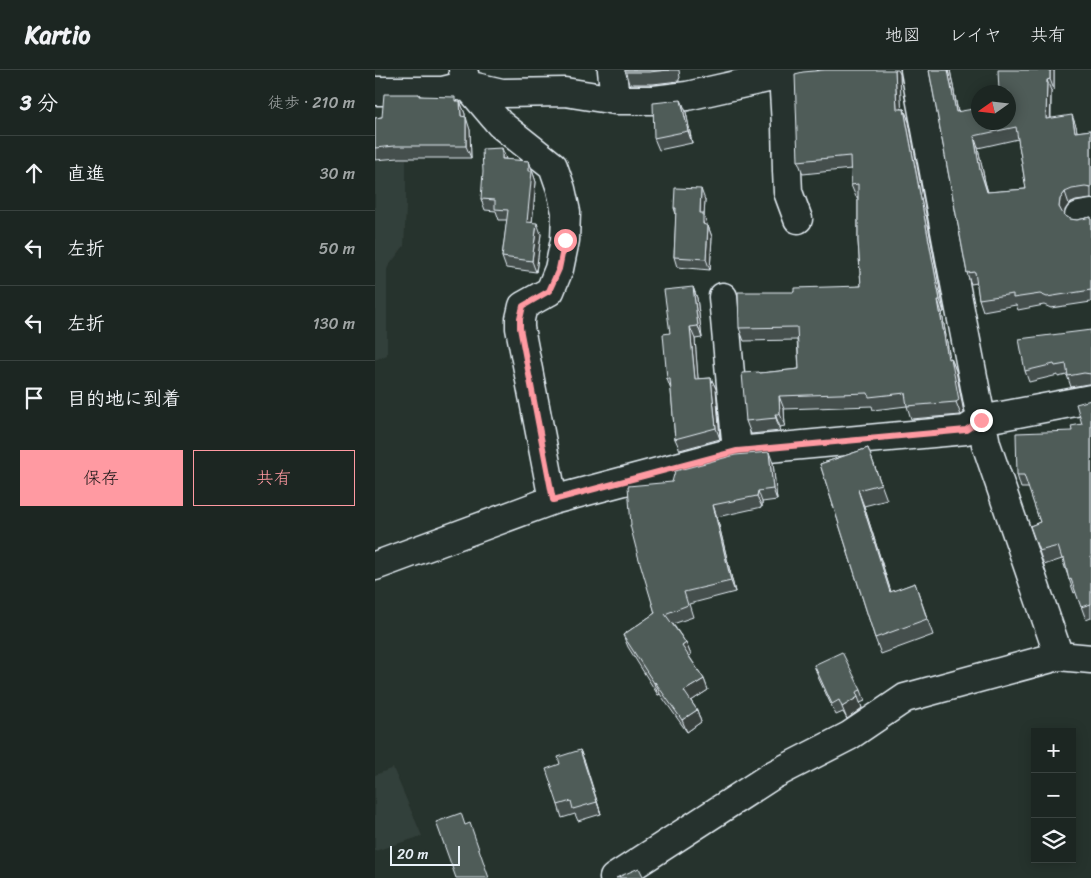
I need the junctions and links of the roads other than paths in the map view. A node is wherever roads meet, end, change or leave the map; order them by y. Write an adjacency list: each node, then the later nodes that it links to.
1 (613, 70): 6 (street)
2 (915, 70): 10 (street)
3 (793, 72): 6 (street); 7 (street)
4 (465, 77): 5 (street); 6 (street); 12 (street)
5 (375, 91)
6 (615, 100)
7 (798, 219)
8 (723, 297): 11 (street)
9 (1091, 400): 10 (street)
10 (981, 420): 11 (street); 14 (street)
11 (737, 451): 12 (street)
12 (553, 500): 13 (street)
13 (375, 566)
14 (1059, 656): 15 (street); 16 (street)
15 (1091, 659)
16 (614, 878)

